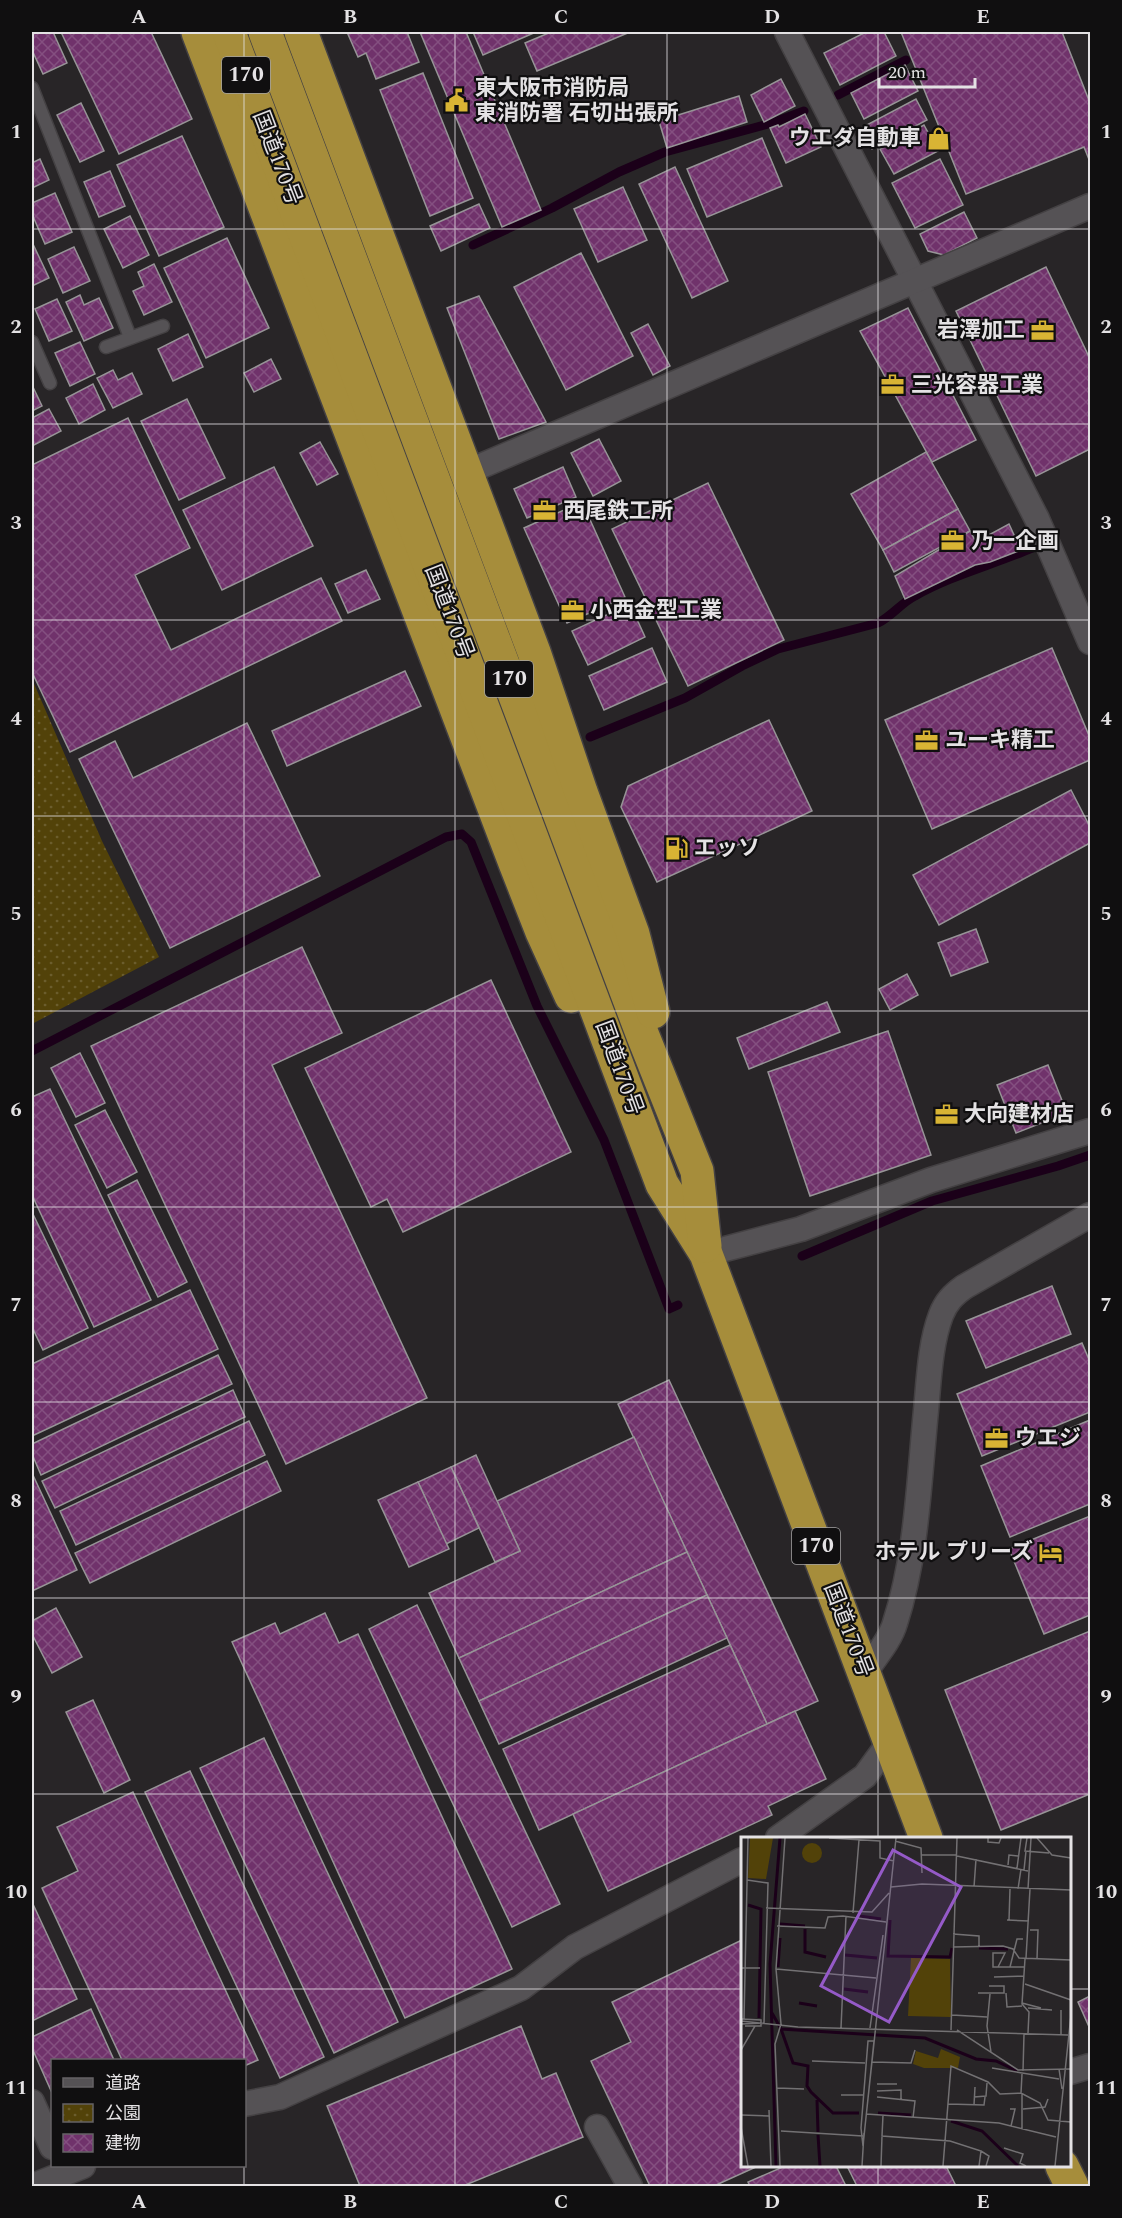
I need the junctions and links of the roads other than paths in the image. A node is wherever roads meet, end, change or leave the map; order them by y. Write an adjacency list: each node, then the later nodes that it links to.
1 (198, 32): 16 (highway)
2 (229, 32): 16 (highway, 国道170号 / 170)
3 (265, 32): 17 (highway, 国道170号 / 170)
4 (301, 32): 14 (highway)
5 (787, 32): 8 (street)
6 (32, 88): 10 (lane)
7 (1090, 206): 8 (street)
8 (916, 281): 14 (street); 15 (street)
9 (163, 326): 10 (lane)
10 (130, 337): 12 (lane)
11 (32, 342): 13 (lane)
12 (106, 347)
13 (50, 383)
14 (467, 472): 17 (highway)
15 (1090, 642)
16 (622, 1076): 20 (highway, 国道170号 / 170)
17 (673, 1108): 20 (highway, 国道170号 / 170)
18 (1090, 1131): 20 (street)
19 (1090, 1215): 21 (street)
20 (706, 1254): 21 (highway, 国道170号 / 170)
21 (864, 1674): 22 (highway, 国道170号 / 170)
22 (889, 1743): 23 (street); 24 (highway, 国道170号 / 170)
23 (781, 1837)
24 (925, 1837)
25 (741, 1861): 29 (street)
26 (1090, 2066): 27 (street)
27 (1071, 2072)
28 (32, 2102): 31 (street)
29 (246, 2104)
30 (597, 2127): 35 (street)
31 (51, 2145)
32 (1062, 2167): 36 (highway)
33 (70, 2173): 34 (street)
34 (33, 2187)
35 (630, 2187)
36 (1072, 2187)

